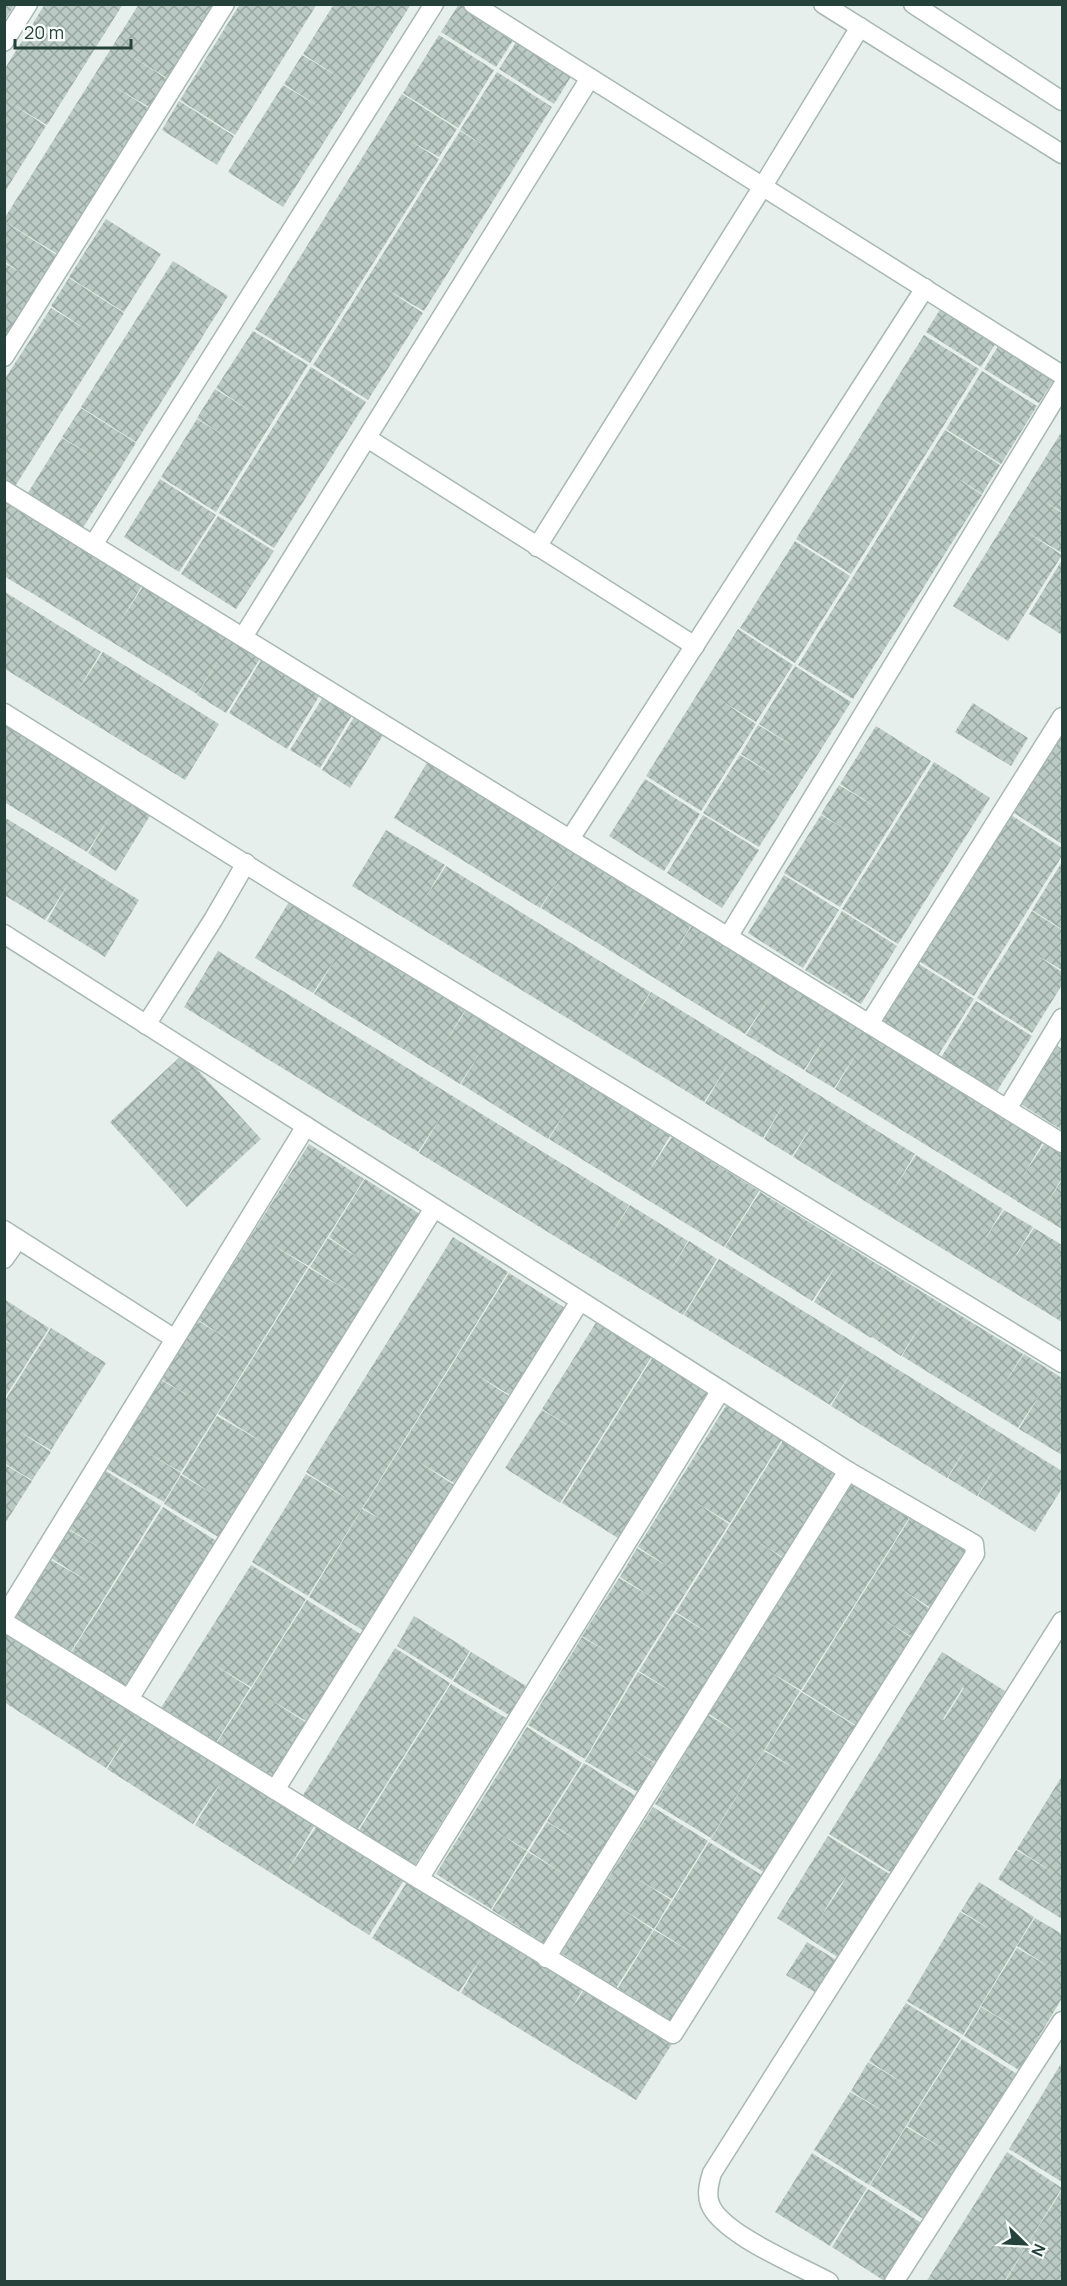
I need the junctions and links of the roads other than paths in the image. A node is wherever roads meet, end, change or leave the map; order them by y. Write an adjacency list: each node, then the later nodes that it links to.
1 (28, 4): 8 (street)
2 (225, 4): 14 (street)
3 (434, 4): 19 (street)
4 (473, 4): 9 (street)
5 (823, 4): 7 (street)
6 (913, 4): 10 (street)
7 (860, 27): 11 (street); 12 (street)
8 (4, 42)
9 (590, 78): 12 (street); 17 (street)
10 (1062, 101)
11 (1062, 154)
12 (763, 186): 13 (street); 20 (street)
13 (925, 288): 15 (street); 22 (street)
14 (4, 357)
15 (1062, 375)
16 (1062, 387): 28 (street)
17 (367, 438): 20 (street); 21 (street)
18 (4, 490): 19 (street)
19 (93, 545): 21 (street)
20 (537, 547): 22 (street)
21 (243, 637): 25 (street)
22 (694, 646): 25 (street)
23 (4, 713): 26 (street)
24 (1062, 717): 30 (street)
25 (570, 839): 28 (street)
26 (246, 863): 31 (street); 40 (street)
27 (4, 934): 31 (street)
28 (728, 937): 30 (street)
29 (1062, 1018): 32 (street)
30 (870, 1024): 32 (street)
31 (146, 1025): 33 (street)
32 (1007, 1109): 34 (street)
33 (306, 1126): 35 (street); 39 (street)
34 (1062, 1143)
35 (434, 1208): 38 (street); 46 (street)
36 (11, 1234): 37 (street); 39 (street)
37 (4, 1259)
38 (580, 1301): 41 (street); 47 (street)
39 (175, 1339): 43 (street)
40 (1062, 1363)
41 (721, 1390): 42 (street); 48 (street)
42 (848, 1471): 49 (street); 49 (street)
43 (4, 1617)
44 (1062, 1621): 51 (street)
45 (4, 1622): 46 (street)
46 (129, 1699): 47 (street)
47 (275, 1790): 48 (street)
48 (419, 1879): 49 (street)
49 (546, 1958)
50 (1062, 2022): 52 (street)
51 (829, 2282)
52 (894, 2282)

